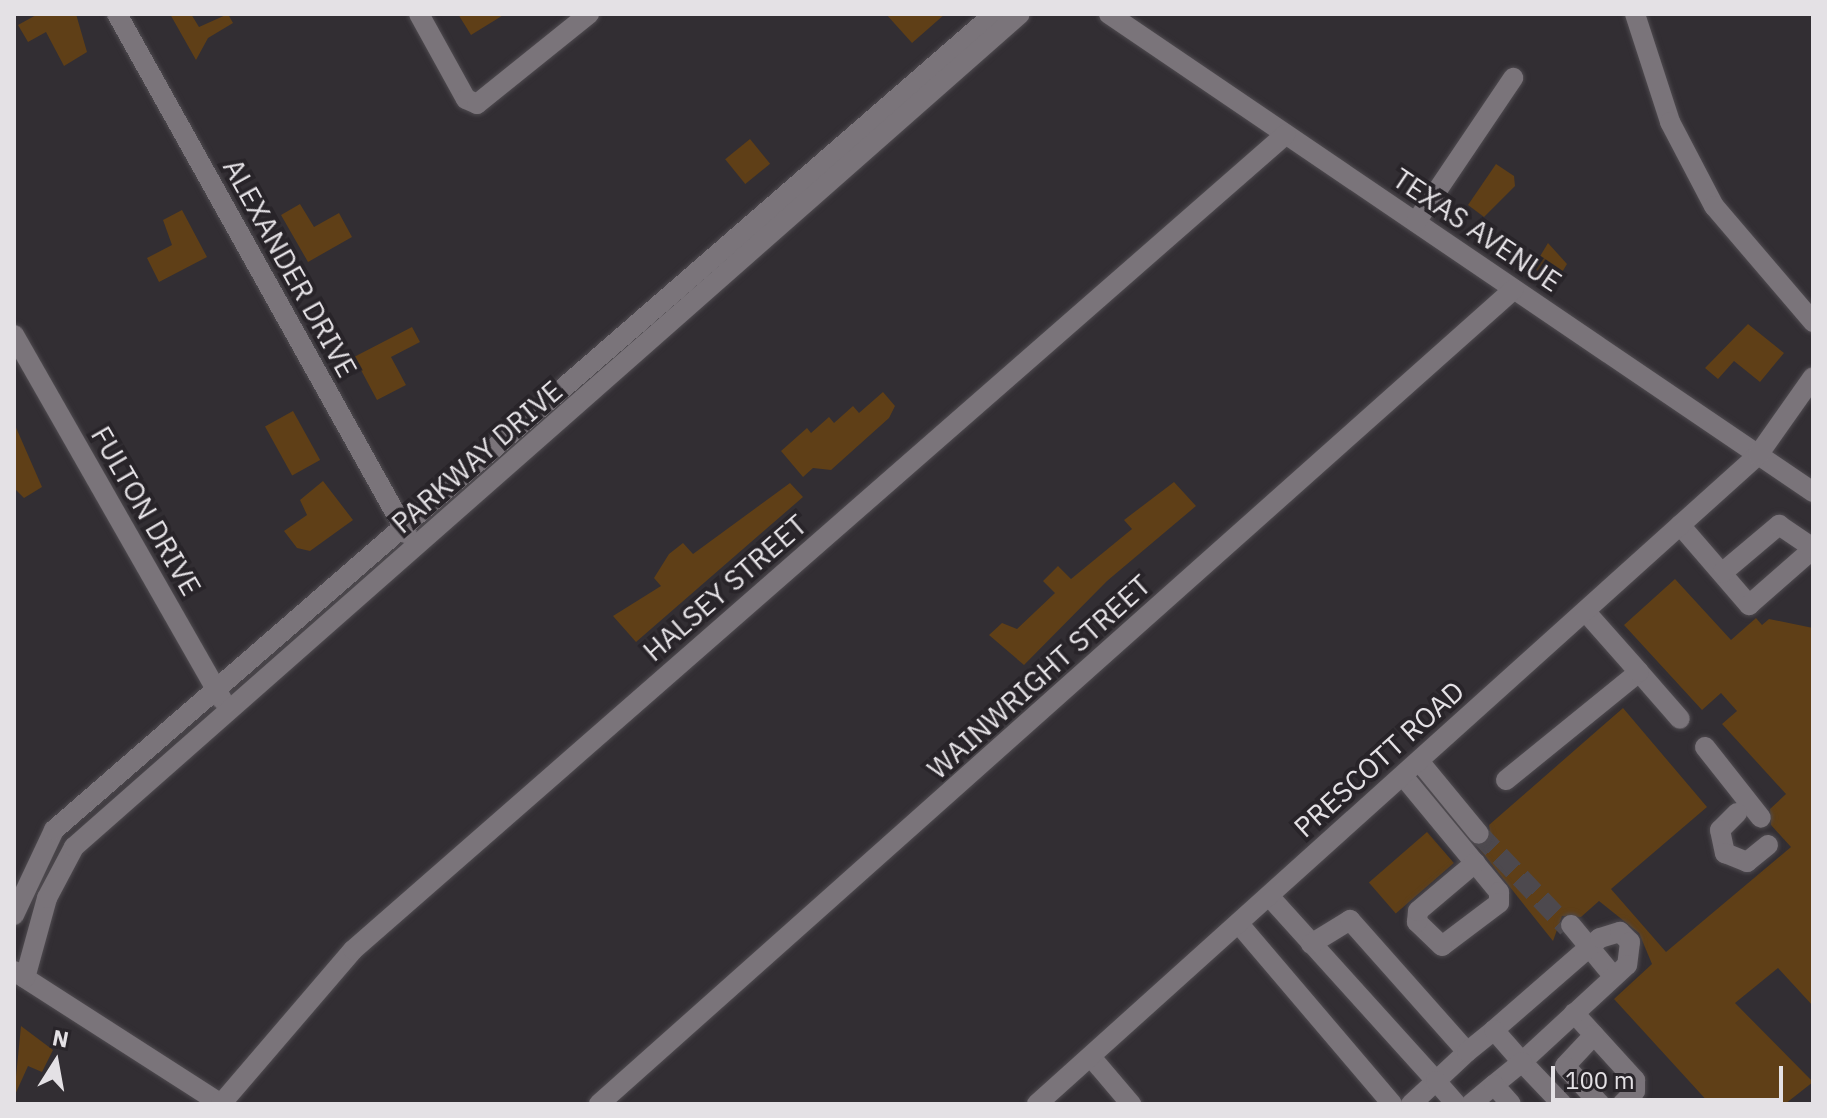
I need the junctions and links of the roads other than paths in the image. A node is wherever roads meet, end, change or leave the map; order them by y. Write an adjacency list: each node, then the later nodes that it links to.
1 (117, 14): 17 (street, ALEXANDER DRIVE)
2 (419, 14): 3 (street)
3 (589, 14)
4 (994, 14): 17 (street, PARKWAY DRIVE)
5 (1020, 14): 19 (street, PARKWAY DRIVE)
6 (1109, 14): 9 (street, TEXAS AVENUE)
7 (1635, 14): 12 (street)
8 (1513, 78): 10 (street)
9 (1286, 134): 10 (street, TEXAS AVENUE); 48 (street, HALSEY STREET)
10 (1416, 222): 11 (street, TEXAS AVENUE)
11 (1514, 289): 15 (street, TEXAS AVENUE); 49 (street, WAINWRIGHT STREET)
12 (1813, 322)
13 (14, 335): 24 (street, FULTON DRIVE)
14 (1811, 386): 15 (street, PRESCOTT ROAD)
15 (1758, 455): 16 (street, TEXAS AVENUE); 18 (street, PRESCOTT ROAD)
16 (1813, 492)
17 (401, 524): 19 (street, ALEXANDER DRIVE); 24 (street, PARKWAY DRIVE)
18 (1680, 525): 21 (street); 22 (street, PRESCOTT ROAD)
19 (416, 548): 25 (street, PARKWAY DRIVE)
20 (1813, 549): 21 (street); 21 (street)
21 (1722, 573)
22 (1585, 611): 23 (street); 26 (street, PRESCOTT ROAD)
23 (1639, 672): 28 (street); 29 (street)
24 (217, 691): 25 (street, FULTON DRIVE); 33 (street, PARKWAY DRIVE)
25 (230, 714): 38 (street, PARKWAY DRIVE)
26 (1419, 761): 27 (street, PRESCOTT ROAD); 30 (street)
27 (1403, 776): 31 (street); 32 (street, PRESCOTT ROAD)
28 (1506, 780)
29 (1758, 824)
30 (1479, 831)
31 (1475, 863)
32 (1269, 896): 34 (street, PRESCOTT ROAD); 36 (street)
33 (14, 915)
34 (1239, 924): 44 (street, PRESCOTT ROAD); 52 (street)
35 (1571, 927): 37 (street)
36 (1311, 944): 43 (street); 46 (street)
37 (1588, 948): 39 (street); 39 (street); 41 (street)
38 (19, 975): 48 (street)
39 (1614, 977): 40 (street)
40 (1574, 1013): 42 (street); 45 (street)
41 (1494, 1030): 43 (street); 45 (street)
42 (1594, 1035): 58 (street); 59 (street)
43 (1467, 1052): 46 (street)
44 (1091, 1057): 50 (street, PRESCOTT ROAD); 51 (street)
45 (1522, 1062): 47 (street); 57 (street)
46 (1436, 1081): 53 (street); 54 (street)
47 (1494, 1085): 55 (street); 56 (street)
48 (221, 1104)
49 (599, 1104)
50 (1037, 1104)
51 (1131, 1104)
52 (1392, 1104)
53 (1411, 1104)
54 (1456, 1104)
55 (1471, 1104)
56 (1511, 1104)
57 (1562, 1104)
58 (1600, 1104)
59 (1622, 1104)

